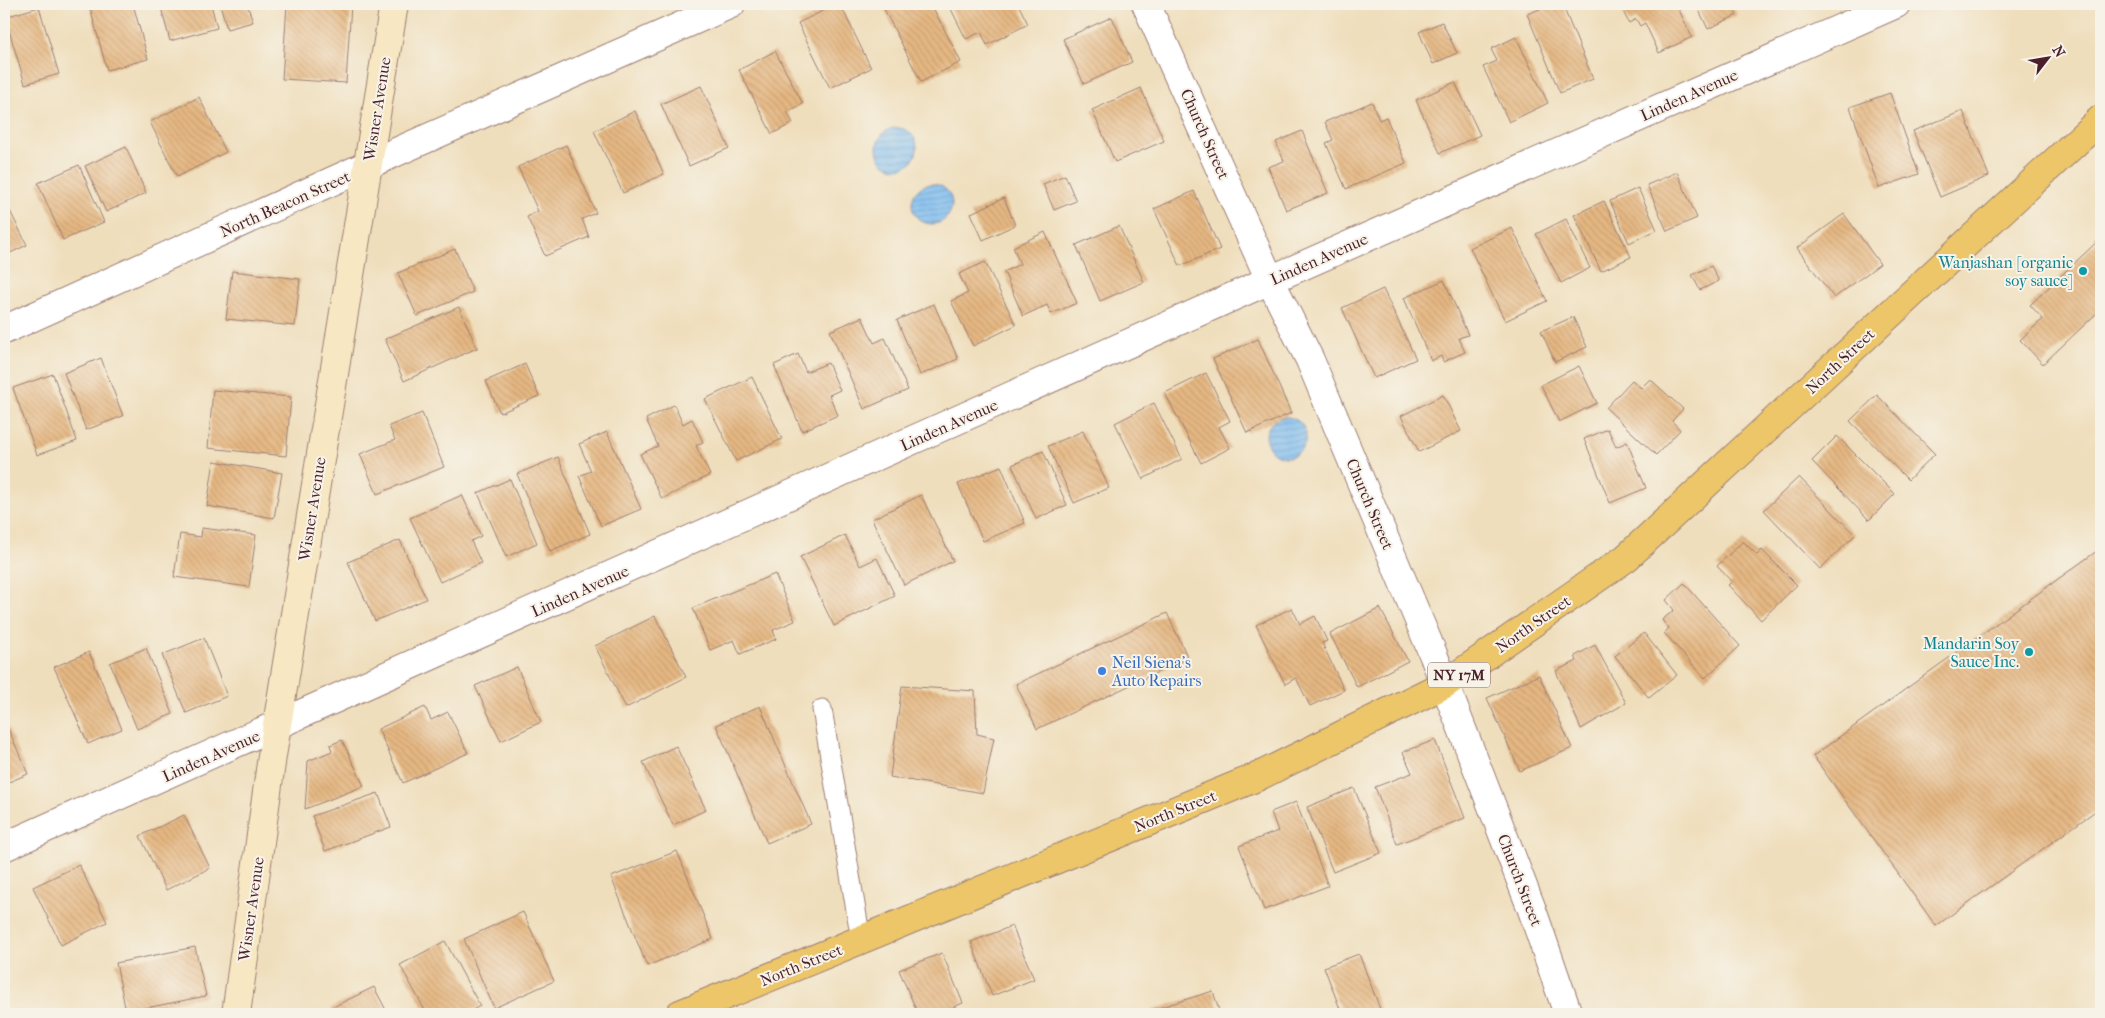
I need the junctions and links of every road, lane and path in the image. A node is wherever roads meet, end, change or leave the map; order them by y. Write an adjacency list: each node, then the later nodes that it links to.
1 (394, 4): 6 (street, Wisner Avenue)
2 (731, 4): 6 (street, North Beacon Street)
3 (1146, 4): 7 (street, Church Street)
4 (1896, 4): 7 (street, Linden Avenue)
5 (2101, 119): 9 (main road, North Street / NY 17M)
6 (368, 166): 8 (street, North Beacon Street); 11 (street, Wisner Avenue)
7 (1270, 280): 9 (street, Church Street); 11 (street, Linden Avenue)
8 (4, 330)
9 (1445, 684): 13 (main road, North Street / NY 17M); 16 (street, Church Street)
10 (822, 708): 13 (lane)
11 (277, 727): 12 (street, Linden Avenue); 14 (street, Wisner Avenue)
12 (4, 848)
13 (860, 940): 15 (main road, North Street / NY 17M)
14 (236, 1014)
15 (680, 1014)
16 (1568, 1014)

